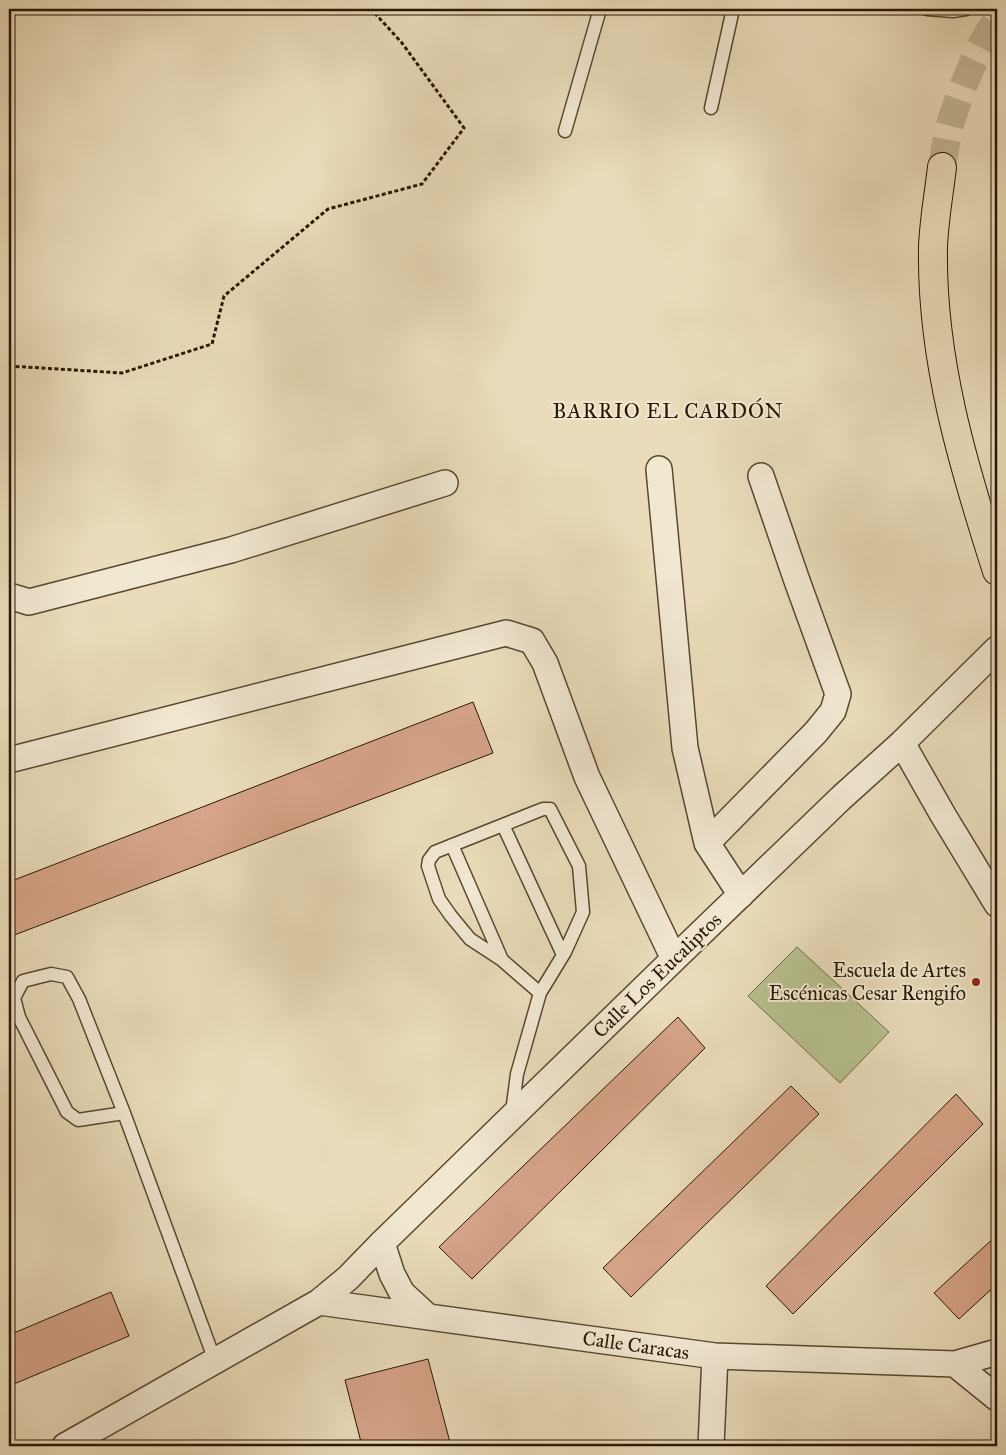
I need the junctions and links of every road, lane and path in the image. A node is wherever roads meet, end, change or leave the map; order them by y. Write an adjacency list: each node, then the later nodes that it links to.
1 (371, 9): 9 (path)
2 (600, 9): 7 (lane)
3 (733, 9): 6 (lane)
4 (927, 9): 5 (lane)
5 (966, 9)
6 (711, 108)
7 (565, 131)
8 (942, 167): 13 (highway)
9 (9, 366)
10 (659, 468): 19 (street)
11 (761, 476): 19 (street)
12 (446, 483): 14 (street)
13 (994, 561)
14 (9, 596)
15 (997, 650): 16 (street, Calle Los Eucaliptos)
16 (902, 743): 21 (street, Calle Los Eucaliptos); 22 (street)
17 (9, 760): 24 (street)
18 (503, 824): 20 (lane); 23 (lane); 23 (lane)
19 (706, 843): 21 (street)
20 (452, 845): 25 (lane); 25 (lane)
21 (741, 895): 24 (street, Calle Los Eucaliptos)
22 (997, 904)
23 (563, 955): 26 (lane)
24 (674, 959): 28 (street, Calle Los Eucaliptos)
25 (502, 960): 26 (lane)
26 (540, 993): 28 (lane)
27 (124, 1113): 27 (lane); 34 (lane)
28 (511, 1117): 29 (street, Calle Los Eucaliptos)
29 (382, 1243): 30 (street, Calle Los Eucaliptos); 31 (street)
30 (319, 1302): 31 (street, Calle Caracas); 34 (street, Calle Los Eucaliptos)
31 (428, 1317): 33 (street, Calle Caracas)
32 (997, 1352): 35 (street, Calle Caracas)
33 (715, 1356): 35 (street, Calle Caracas); 38 (street)
34 (215, 1361): 37 (street, Calle Los Eucaliptos)
35 (955, 1364): 36 (street)
36 (997, 1398)
37 (65, 1446)
38 (711, 1446)

